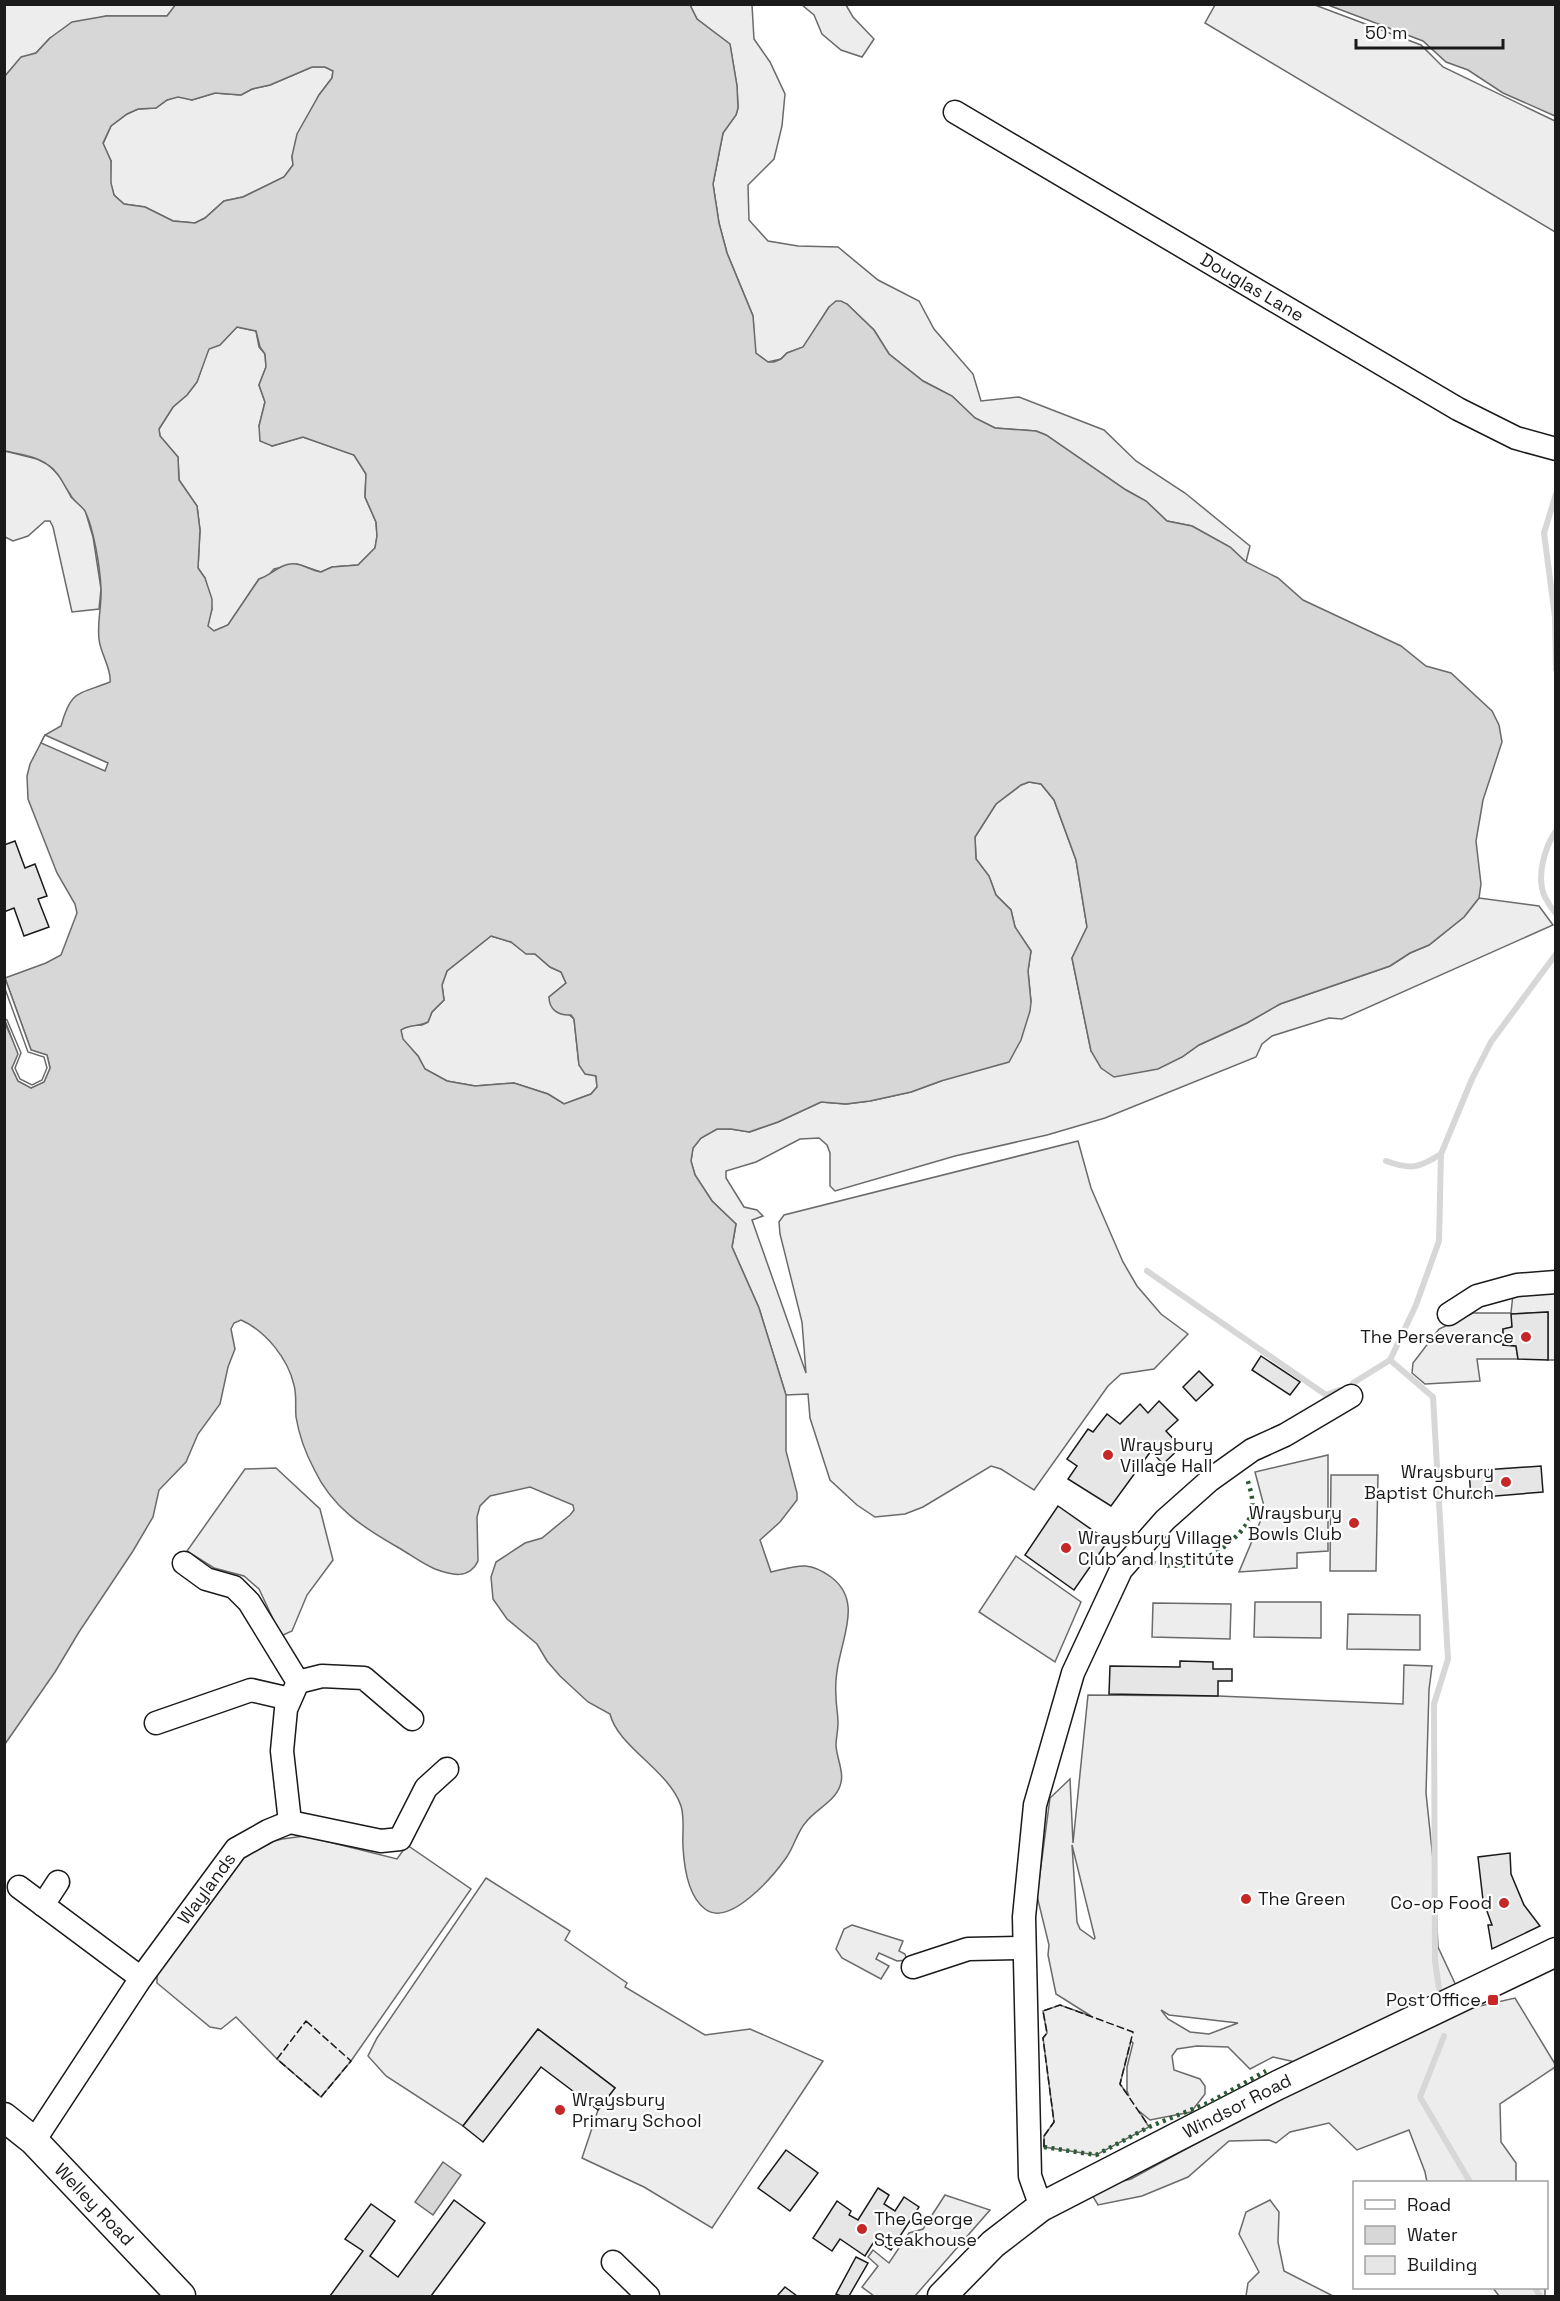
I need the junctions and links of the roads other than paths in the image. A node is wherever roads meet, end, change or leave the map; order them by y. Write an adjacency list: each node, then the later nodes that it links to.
1 (955, 112): 2 (street, Douglas Lane)
2 (1556, 449)
3 (1556, 1282): 4 (street)
4 (1449, 1314)
5 (1351, 1396): 15 (street)
6 (184, 1563): 7 (street)
7 (294, 1690): 8 (street); 9 (street); 11 (street)
8 (412, 1719)
9 (156, 1723)
10 (447, 1768): 11 (street)
11 (290, 1822): 18 (street, Waylands)
12 (58, 1882): 14 (street)
13 (19, 1887): 14 (street)
14 (43, 1905): 18 (street)
15 (1024, 1948): 17 (street); 21 (street)
16 (1556, 1952): 21 (main road, Windsor Road)
17 (913, 1967)
18 (141, 1978): 20 (street, Waylands)
19 (4, 2116): 20 (main road, Welley Road)
20 (34, 2141): 23 (main road, Welley Road)
21 (1041, 2206): 25 (main road, Windsor Road)
22 (613, 2262): 24 (street)
23 (181, 2296)
24 (648, 2296)
25 (942, 2296)

